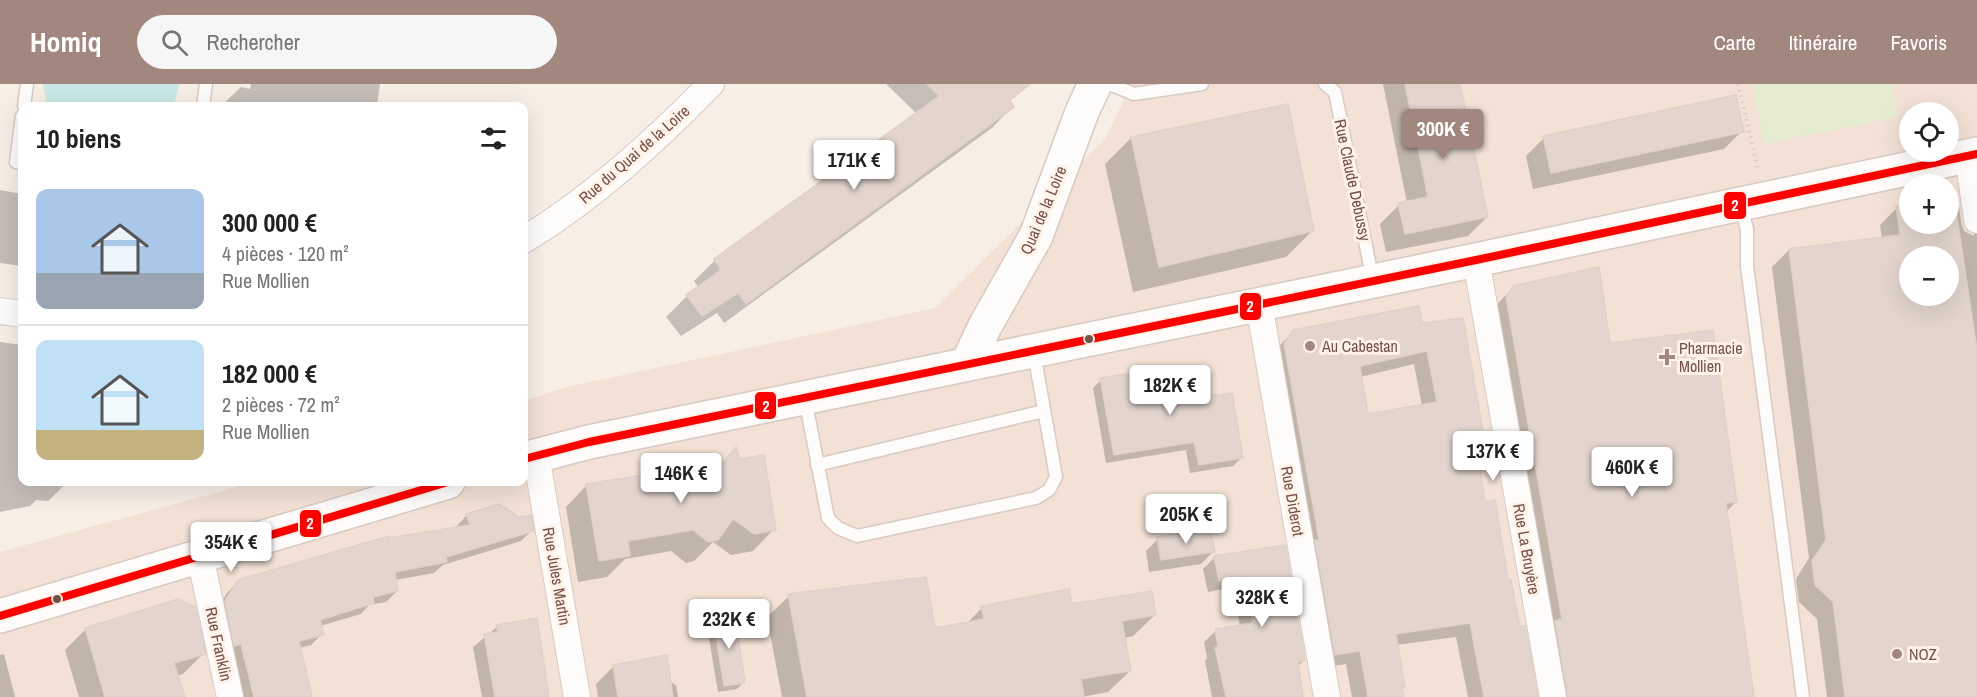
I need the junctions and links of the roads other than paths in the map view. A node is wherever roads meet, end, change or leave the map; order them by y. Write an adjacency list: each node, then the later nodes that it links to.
1 (27, 84): 8 (lane)
2 (206, 84): 9 (lane)
3 (711, 84): 15 (street, Rue du Quai de la Loire)
4 (1095, 84): 22 (street, Quai de la Loire)
5 (1109, 84): 6 (lane)
6 (1202, 84)
7 (1325, 84): 17 (lane, Rue Claude Debussy)
8 (25, 102)
9 (204, 102)
10 (18, 147): 12 (lane)
11 (1972, 154): 13 (street); 14 (street)
12 (18, 162)
13 (1752, 201): 16 (street); 34 (lane)
14 (1977, 220)
15 (528, 237)
16 (1476, 260): 17 (street); 33 (street, Rue La Bruyère)
17 (1373, 280): 18 (street)
18 (1258, 304): 21 (street); 32 (street, Rue Diderot)
19 (0, 310): 20 (street)
20 (18, 313)
21 (1034, 351): 22 (street); 24 (lane)
22 (967, 364): 23 (street)
23 (805, 397): 25 (street); 26 (lane)
24 (1044, 411): 26 (lane); 26 (lane)
25 (530, 457): 31 (street, Rue Jules Martin)
26 (817, 465)
27 (435, 486): 28 (street)
28 (200, 556): 29 (street); 30 (street, Rue Franklin)
29 (0, 616)
30 (230, 697)
31 (577, 697)
32 (1327, 697)
33 (1553, 697)
34 (1803, 697)

